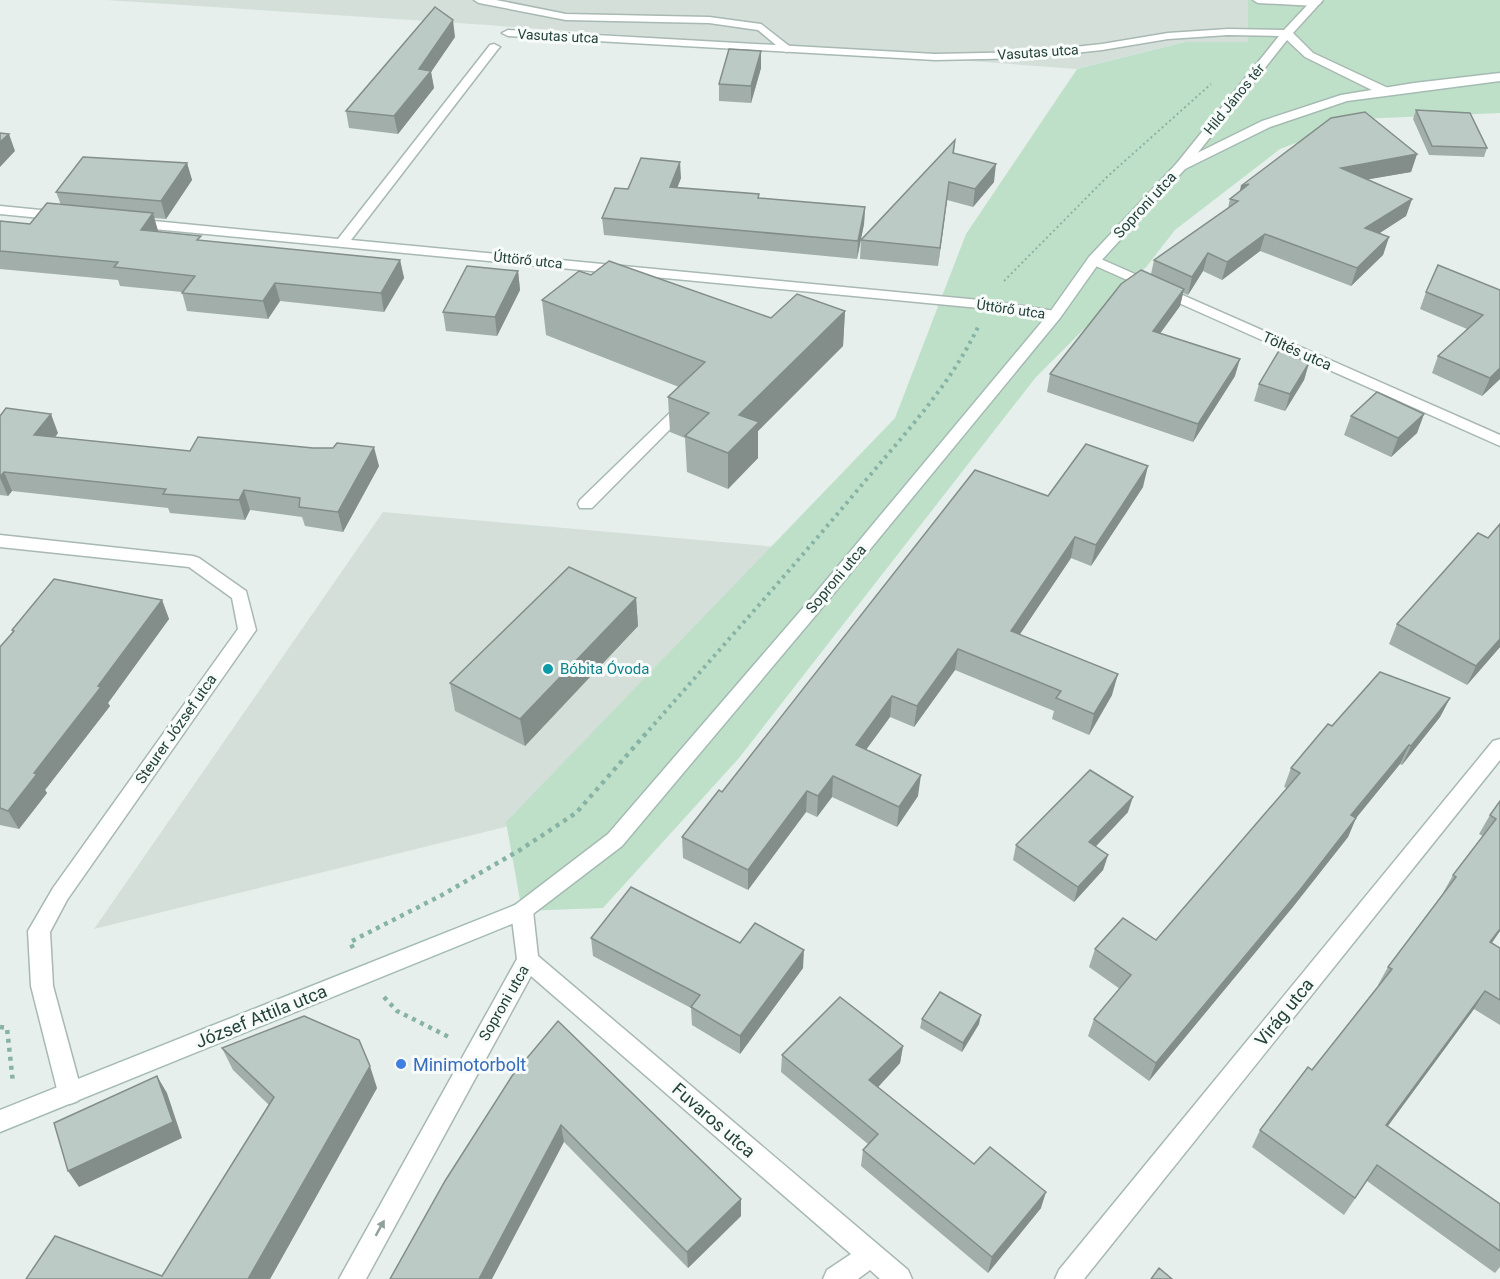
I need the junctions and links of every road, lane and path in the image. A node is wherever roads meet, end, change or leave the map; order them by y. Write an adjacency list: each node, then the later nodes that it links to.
1 (479, 0): 7 (street, Vasutas utca)
2 (1258, 0): 3 (street)
3 (1317, 2): 5 (street, Hild János tér)
4 (508, 33): 7 (street, Vasutas utca)
5 (1287, 33): 7 (street, Vasutas utca); 10 (street); 11 (street, Hild János tér)
6 (494, 47): 15 (street)
7 (787, 49)
8 (1500, 77): 10 (street, Soproni utca)
9 (1214, 82): 17 (path)
10 (1384, 91): 11 (street, Soproni utca)
11 (1181, 166): 16 (street, Soproni utca)
12 (0, 210): 13 (street)
13 (71, 217)
14 (118, 221): 15 (street, Úttörő utca)
15 (342, 243): 17 (street, Úttörő utca)
16 (1094, 260): 18 (street, Soproni utca); 20 (street, Töltés utca)
17 (990, 305): 18 (street, Úttörő utca); 26 (path)
18 (1054, 315): 24 (street, Soproni utca)
19 (684, 407): 21 (street)
20 (1500, 441)
21 (586, 504)
22 (0, 541): 28 (street, Steurer József utca)
23 (1500, 746): 34 (street, Virág utca)
24 (522, 911): 25 (street, Soproni utca); 26 (street, József Attila utca)
25 (528, 960): 27 (street, Soproni utca); 30 (street, Fuvaros utca)
26 (364, 975): 27 (path); 28 (street, József Attila utca)
27 (477, 1051): 31 (street, Soproni utca, one-way to 27)
28 (70, 1093): 29 (street, József Attila utca)
29 (0, 1121)
30 (871, 1255): 32 (street); 33 (street, Fuvaros utca)
31 (352, 1279)
32 (836, 1279)
33 (899, 1279)
34 (1068, 1279)

